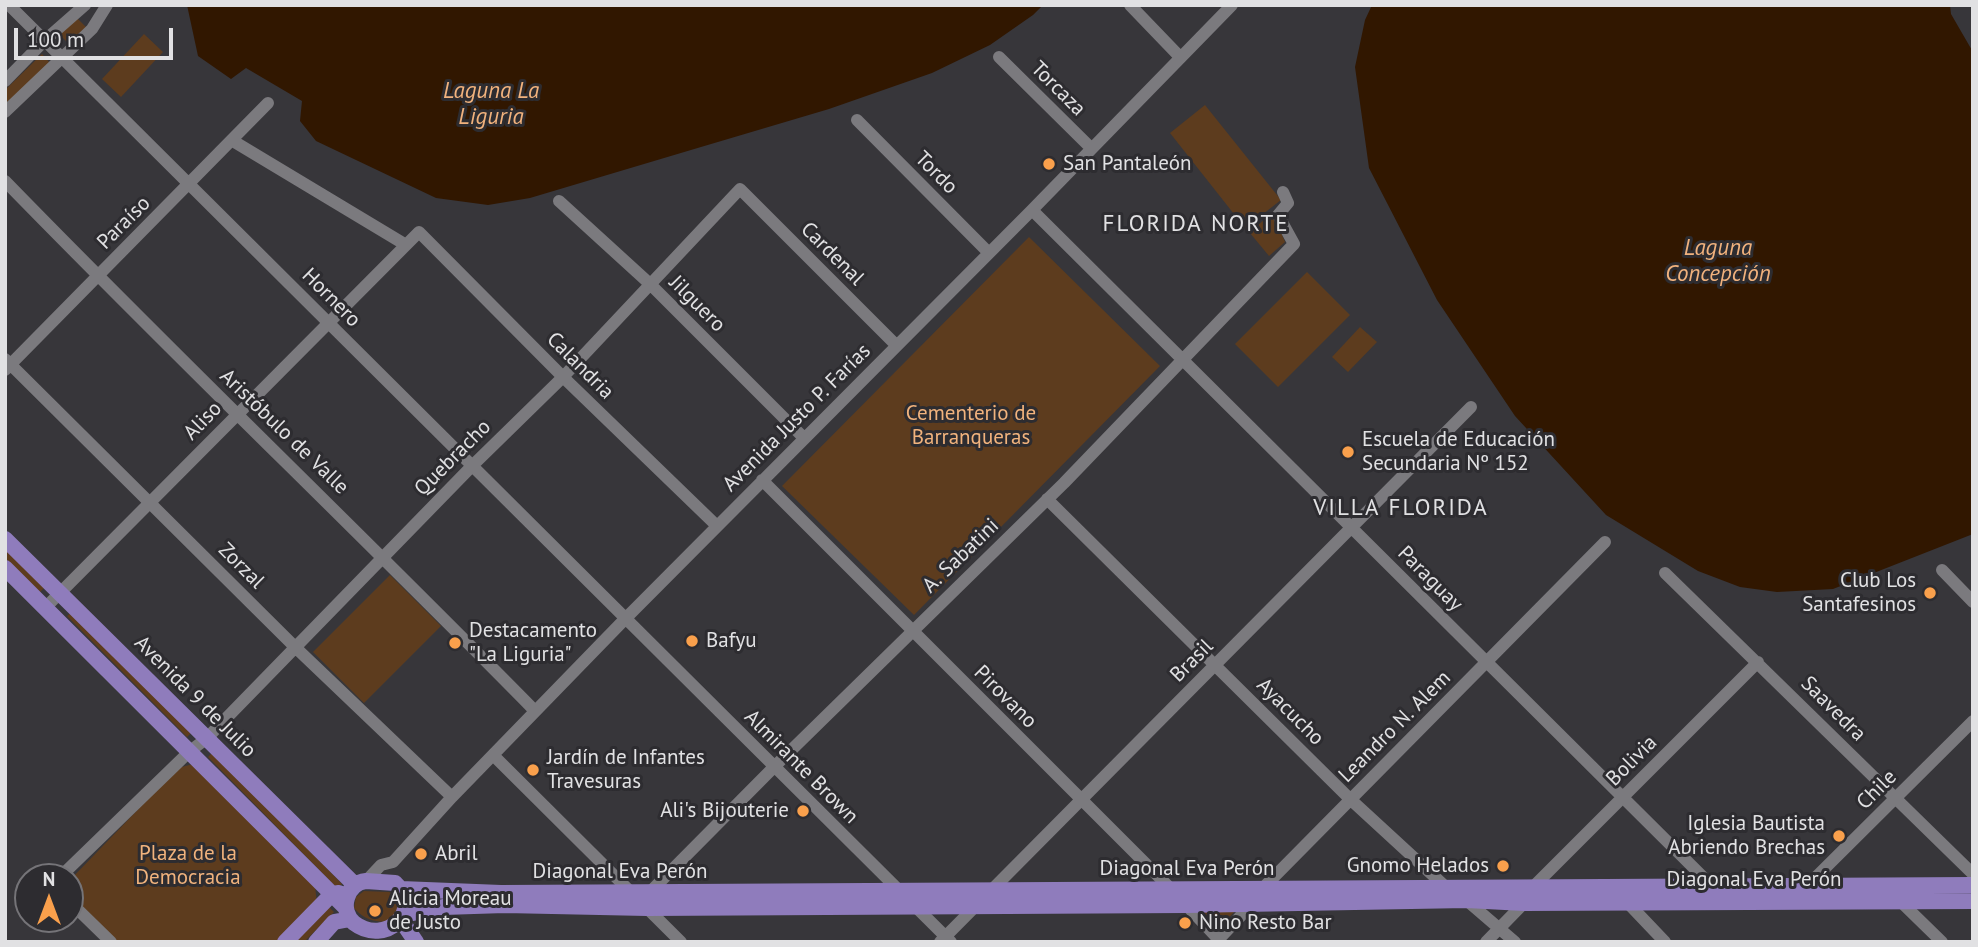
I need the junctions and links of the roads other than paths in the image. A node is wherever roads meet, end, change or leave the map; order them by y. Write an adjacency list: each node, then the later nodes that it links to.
1 (9, 5): 6 (street, Hornero)
2 (85, 5): 6 (street)
3 (107, 5): 9 (street)
4 (1130, 5): 8 (street)
5 (1232, 5): 8 (street, Avenida Justo P. Farías)
6 (44, 41): 9 (street, Hornero); 10 (street)
7 (999, 57): 15 (street, Torcaza)
8 (1180, 57): 15 (street, Avenida Justo P. Farías)
9 (61, 59): 12 (street); 17 (street, Hornero)
10 (5, 81)
11 (268, 103): 14 (street, Paraíso)
12 (5, 112)
13 (857, 120): 24 (street, Tordo)
14 (233, 141): 17 (street, Paraíso); 23 (street)
15 (1091, 148): 21 (street, Avenida Justo P. Farías)
16 (5, 181): 25 (street, Aristóbulo de Valle)
17 (189, 184): 25 (street, Paraíso); 27 (street, Hornero)
18 (740, 189): 26 (street, Quebracho); 28 (street, Cardenal)
19 (1283, 192): 29 (street, A. Sabatini)
20 (559, 201): 26 (street, Jilguero)
21 (1032, 210): 24 (street, Avenida Justo P. Farías); 29 (street, Paraguay)
22 (419, 232): 23 (street, Aliso); 31 (street, Calandria)
23 (406, 245): 27 (street, Aliso)
24 (988, 252): 28 (street, Avenida Justo P. Farías)
25 (98, 276): 30 (street, Paraíso); 33 (street, Aristóbulo de Valle)
26 (650, 285): 31 (street, Quebracho); 34 (street, Jilguero)
27 (329, 322): 33 (street, Aliso); 35 (street, Hornero)
28 (895, 345): 34 (street, Avenida Justo P. Farías)
29 (1182, 360): 37 (street, A. Sabatini); 40 (street, Paraguay)
30 (7, 364): 38 (street, Zorzal)
31 (563, 377): 35 (street, Quebracho); 39 (street, Calandria)
32 (1471, 407): 40 (street, Brasil)
33 (237, 414): 38 (street, Aliso); 43 (street, Aristóbulo de Valle)
34 (804, 438): 36 (street, Avenida Justo P. Farías)
35 (472, 466): 43 (street, Quebracho); 50 (street, Hornero)
36 (762, 480): 39 (street, Avenida Justo P. Farías); 51 (street, Pirovano)
37 (1047, 499): 51 (street, A. Sabatini); 55 (street, Ayacucho)
38 (150, 503): 47 (street, Aliso); 52 (street, Zorzal)
39 (717, 526): 50 (street, Avenida Justo P. Farías)
40 (1351, 528): 53 (street, Paraguay); 55 (street, Brasil)
41 (5, 538): 47 (main road, Avenida 9 de Julio)
42 (1605, 542): 53 (street, Leandro N. Alem)
43 (383, 556): 52 (street, Quebracho); 56 (street, Aristóbulo de Valle)
44 (5, 568): 49 (main road, Avenida 9 de Julio)
45 (1942, 570): 48 (street)
46 (1665, 573): 54 (street, Saavedra)
47 (60, 592): 49 (street, Aliso); 58 (main road, Avenida 9 de Julio)
48 (1973, 602)
49 (45, 608): 59 (main road, Avenida 9 de Julio)
50 (625, 619): 56 (street, Avenida Justo P. Farías); 61 (street, Almirante Brown)
51 (912, 631): 61 (street, A. Sabatini); 66 (street, Pirovano)
52 (295, 647): 58 (street, Quebracho); 62 (street, Zorzal)
53 (1486, 662): 63 (street, Paraguay); 64 (street, Leandro N. Alem)
54 (1758, 662): 63 (street, Bolivia); 65 (street, Saavedra)
55 (1216, 664): 64 (street, Ayacucho); 66 (street, Brasil)
56 (535, 711): 60 (street, Avenida Justo P. Farías)
57 (1973, 720): 65 (street, Chile)
58 (206, 739): 59 (street, Quebracho); 71 (main road, Avenida 9 de Julio)
59 (190, 751): 68 (street, Quebracho); 82 (main road, Avenida 9 de Julio)
60 (493, 755): 62 (street, Avenida Justo P. Farías); 81 (street)
61 (774, 767): 80 (street, Almirante Brown); 83 (street, A. Sabatini)
62 (452, 797): 67 (street, Avenida Justo P. Farías)
63 (1623, 797): 73 (street, Paraguay); 76 (street, Bolivia)
64 (1350, 799): 75 (street, Ayacucho); 77 (street, Leandro N. Alem)
65 (1896, 799): 69 (street, Saavedra); 74 (street, Chile)
66 (1080, 800): 78 (street, Pirovano); 79 (street, Brasil)
67 (393, 862): 71 (street, Avenida Justo P. Farías); 72 (street)
68 (74, 863)
69 (1973, 874)
70 (1973, 885): 74 (main road, Diagonal Eva Perón)
71 (357, 886): 72 (main road); 82 (main road); 93 (main road)
72 (398, 886): 81 (main road, Diagonal Eva Perón); 95 (main road)
73 (1712, 886): 74 (main road, Diagonal Eva Perón); 76 (main road, Diagonal Eva Perón)
74 (1807, 886)
75 (1446, 888): 76 (main road, Diagonal Eva Perón); 77 (main road, Diagonal Eva Perón); 84 (street, Ayacucho)
76 (1532, 888)
77 (1262, 889): 78 (main road, Diagonal Eva Perón); 90 (street, Leandro N. Alem)
78 (1172, 890): 79 (main road, Diagonal Eva Perón); 92 (street, Pirovano)
79 (990, 891): 80 (main road, Diagonal Eva Perón); 89 (street, Brasil)
80 (901, 892): 83 (main road, Diagonal Eva Perón); 91 (street, Almirante Brown)
81 (629, 893): 83 (main road, Diagonal Eva Perón)
82 (332, 894): 93 (main road, Avenida 9 de Julio); 101 (main road)
83 (649, 900): 91 (main road, Diagonal Eva Perón); 95 (main road, Diagonal Eva Perón); 104 (street)
84 (1468, 900): 88 (main road, Diagonal Eva Perón); 90 (main road, Diagonal Eva Perón); 96 (street, Ayacucho)
85 (1626, 901): 86 (main road, Diagonal Eva Perón); 88 (main road, Diagonal Eva Perón); 107 (street)
86 (1900, 901): 87 (main road, Diagonal Eva Perón); 108 (street)
87 (1973, 901)
88 (1524, 903): 96 (street)
89 (977, 904): 91 (main road, Diagonal Eva Perón); 92 (main road, Diagonal Eva Perón); 98 (street, Brasil)
90 (1252, 904): 92 (main road, Diagonal Eva Perón); 99 (street, Leandro N. Alem)
91 (913, 905): 98 (street, Almirante Brown)
92 (1186, 905): 99 (street, Pirovano)
93 (348, 914): 97 (main road); 102 (main road)
94 (84, 916): 100 (street)
95 (402, 917): 97 (main road); 103 (main road)
96 (1500, 927): 105 (street); 106 (street, Ayacucho)
97 (373, 937)
98 (945, 940)
99 (1218, 941)
100 (111, 942)
101 (285, 942)
102 (316, 942)
103 (416, 942)
104 (681, 942)
105 (1486, 942)
106 (1515, 942)
107 (1665, 942)
108 (1942, 942)

